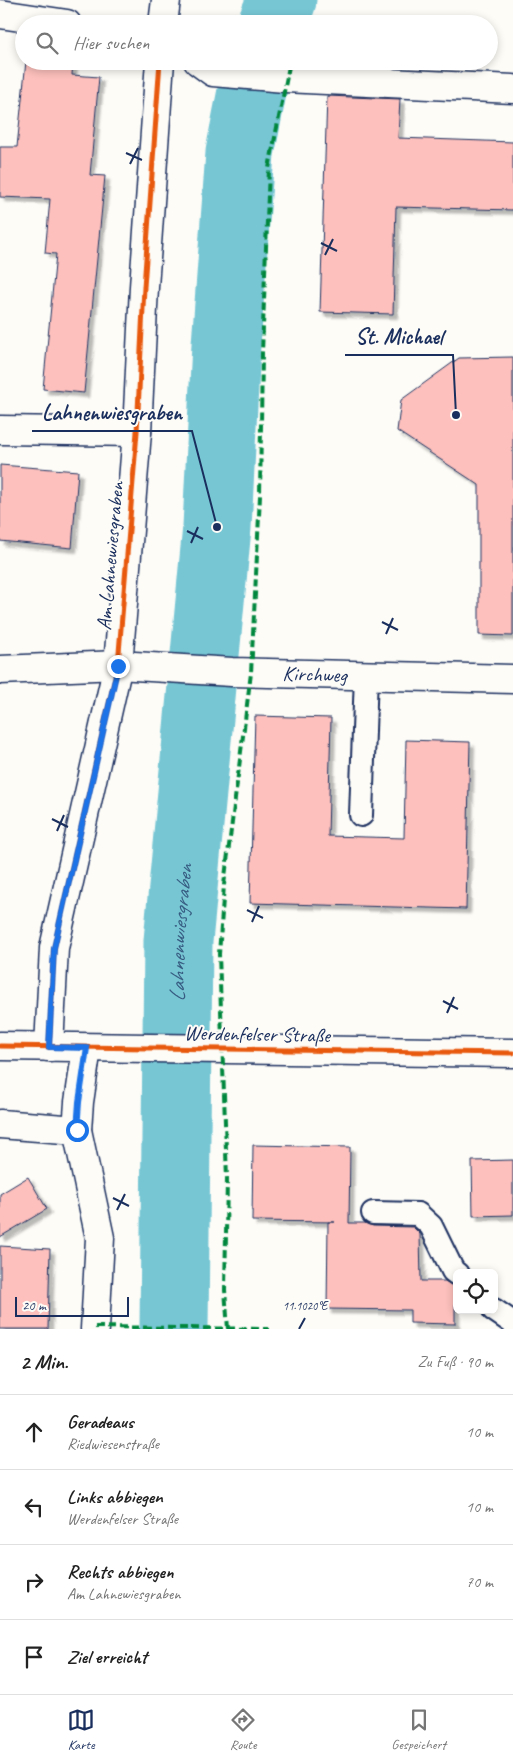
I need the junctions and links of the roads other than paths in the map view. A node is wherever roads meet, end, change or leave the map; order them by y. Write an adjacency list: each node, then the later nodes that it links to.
1 (166, 0): 3 (street)
2 (0, 14): 4 (street)
3 (164, 15)
4 (15, 16)
5 (159, 70): 9 (street, Am Lahnewiesgraben)
6 (227, 70): 7 (street)
7 (513, 89)
8 (0, 430): 9 (street)
9 (137, 432): 10 (street, Am Lahnewiesgraben)
10 (118, 666): 11 (street, Kirchweg); 12 (street, Kirchweg); 16 (street, Am Lahnewiesgraben)
11 (0, 670)
12 (366, 675): 13 (street, Kirchweg); 14 (lane)
13 (513, 679)
14 (361, 815)
15 (0, 1046): 16 (street, Werdenfelser Straße)
16 (49, 1047): 17 (street, Werdenfelser Straße)
17 (87, 1048): 18 (street, Werdenfelser Straße); 20 (street)
18 (513, 1053)
19 (0, 1124): 20 (street)
20 (77, 1130): 25 (street)
21 (373, 1214): 22 (lane)
22 (453, 1271)
23 (498, 1313): 24 (lane)
24 (513, 1323)
25 (95, 1329)

